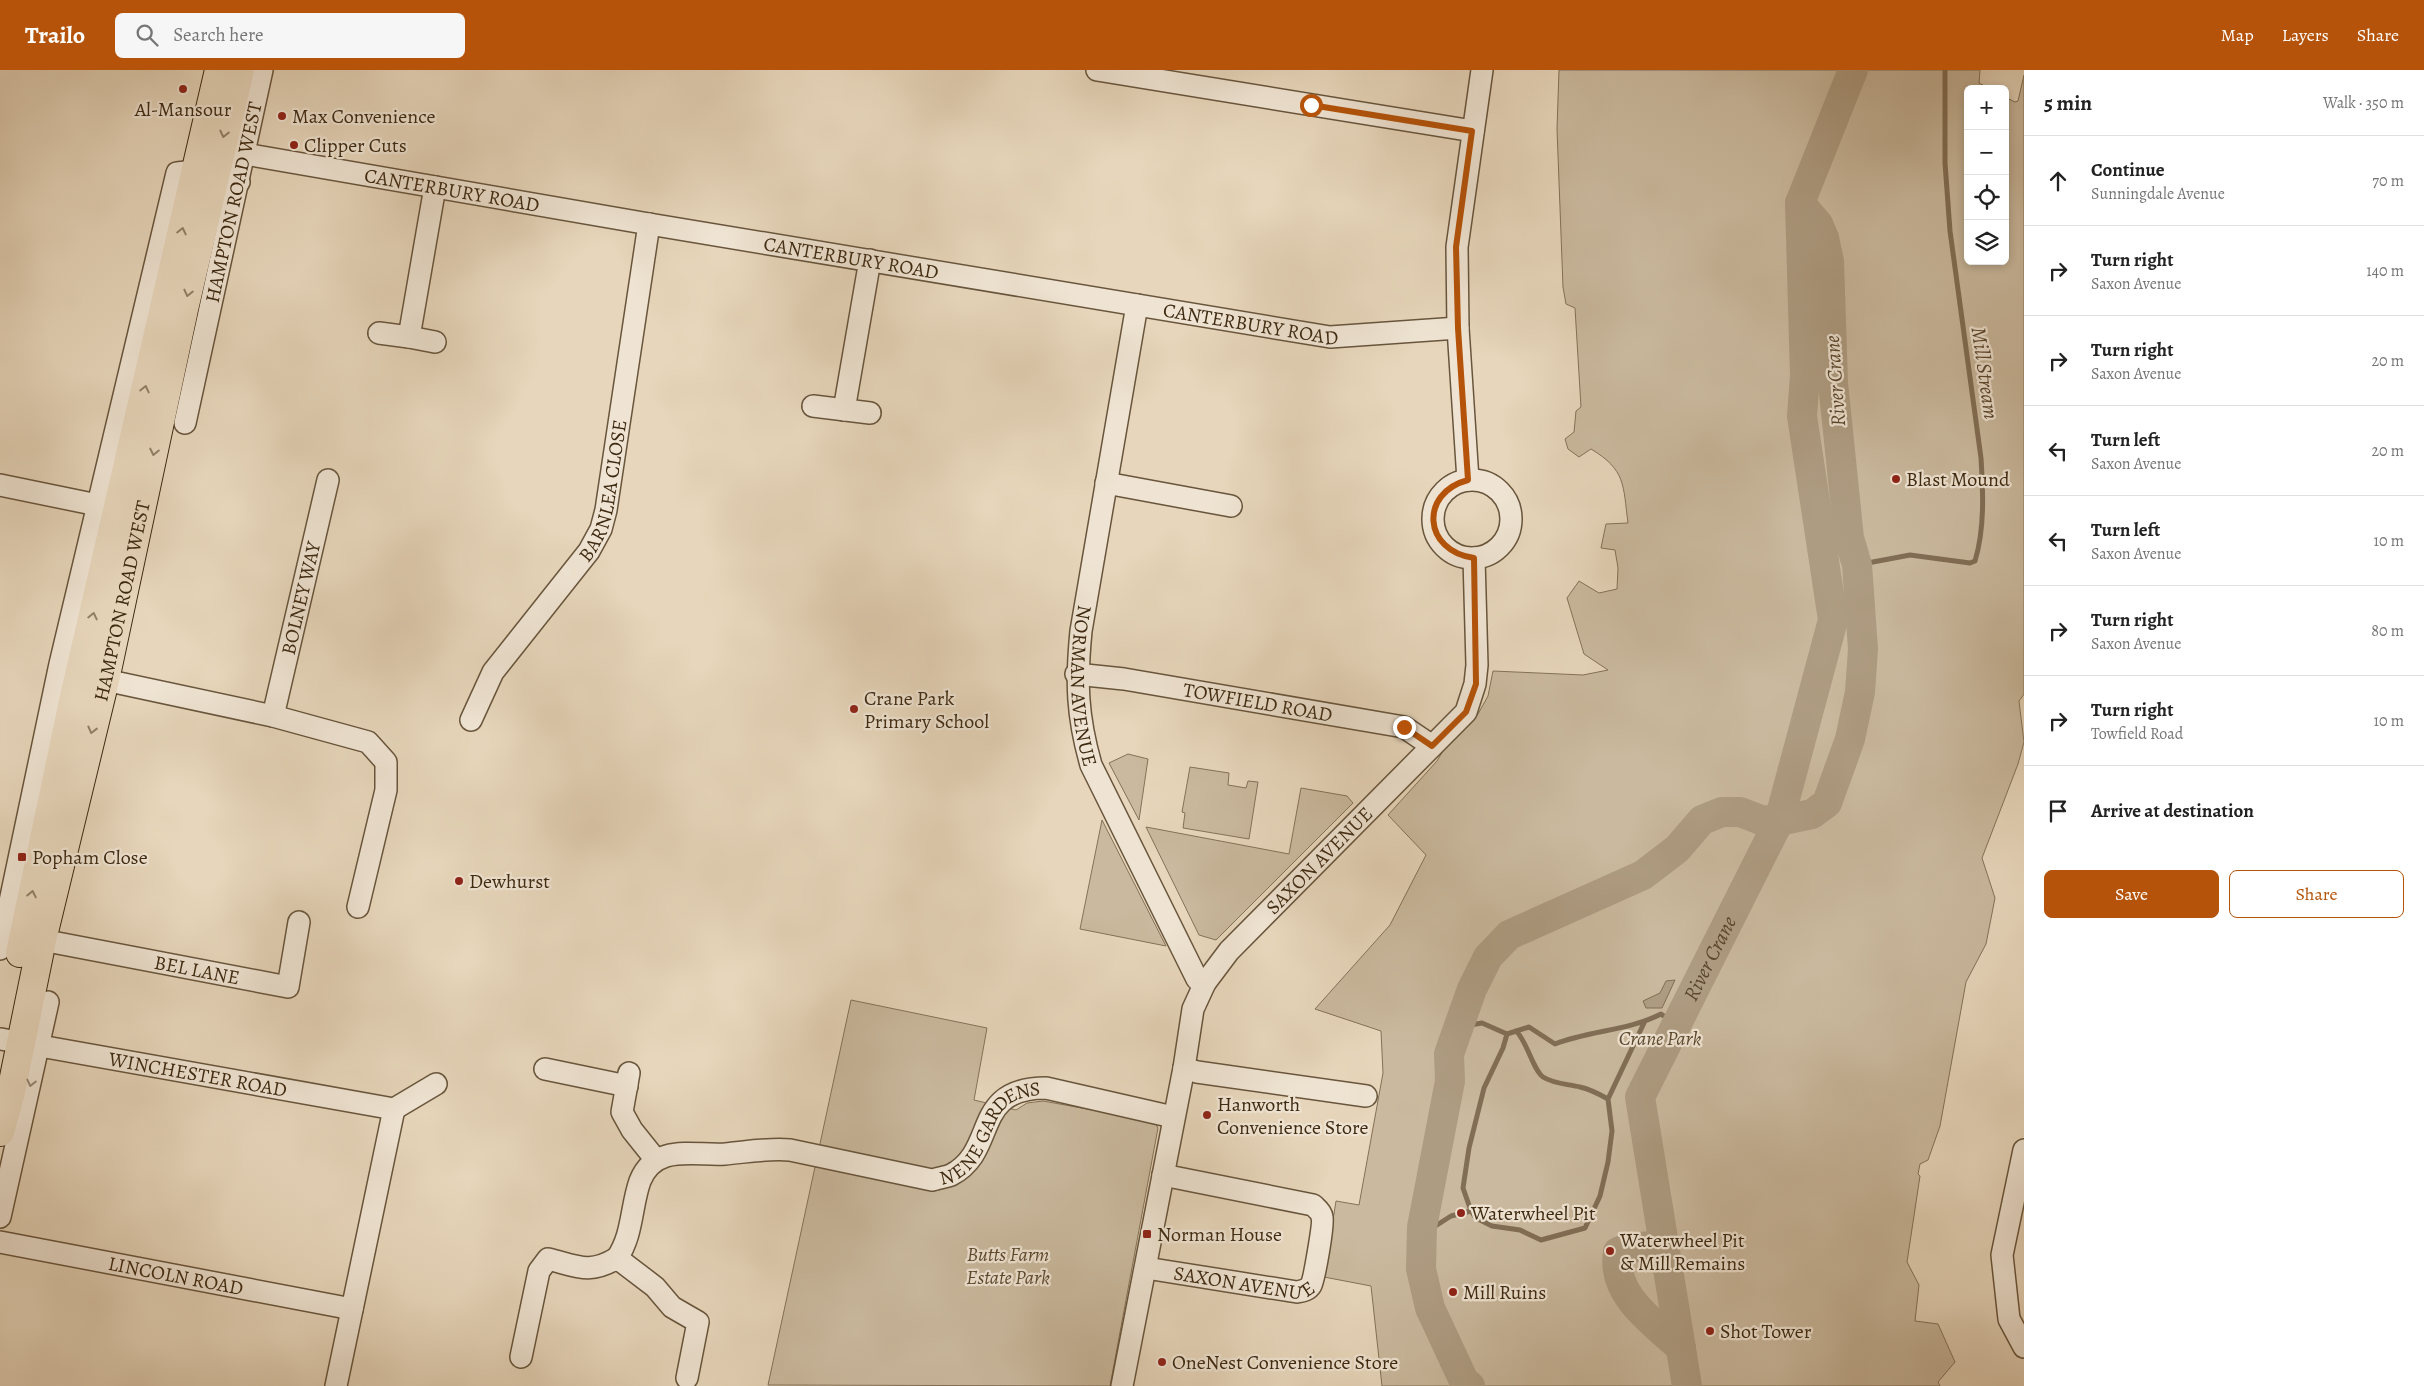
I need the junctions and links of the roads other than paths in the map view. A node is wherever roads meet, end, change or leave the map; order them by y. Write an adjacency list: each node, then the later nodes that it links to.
1 (219, 70): 8 (main road, HAMPTON ROAD WEST)
2 (240, 70): 8 (main road, HAMPTON ROAD WEST, one-way to 8)
3 (262, 70): 7 (street, HAMPTON ROAD WEST)
4 (1097, 70): 6 (street)
5 (1482, 70): 6 (street)
6 (1472, 131): 13 (street)
7 (245, 154): 8 (street, HAMPTON ROAD WEST); 9 (street, CANTERBURY ROAD)
8 (216, 176): 20 (street, HAMPTON ROAD WEST); 26 (main road, HAMPTON ROAD WEST); 26 (street, HAMPTON ROAD WEST)
9 (435, 187): 10 (street, CANTERBURY ROAD); 15 (street)
10 (649, 224): 11 (street, CANTERBURY ROAD); 32 (street, BARNLEA CLOSE)
11 (870, 260): 12 (street, CANTERBURY ROAD); 18 (street)
12 (1137, 305): 13 (street, CANTERBURY ROAD); 23 (street, NORMAN AVENUE)
13 (1458, 328): 22 (street)
14 (379, 333): 15 (street)
15 (409, 337): 16 (street)
16 (435, 342)
17 (813, 406): 18 (street)
18 (844, 410): 19 (street)
19 (870, 414)
20 (185, 423)
21 (328, 480): 31 (street, BOLNEY WAY)
22 (1468, 480): 27 (street); 27 (street)
23 (1106, 483): 25 (street); 29 (street, NORMAN AVENUE)
24 (0, 485): 26 (street)
25 (1231, 506)
26 (119, 510): 28 (main road, HAMPTON ROAD WEST, one-way to 26); 30 (main road, HAMPTON ROAD WEST); 37 (street, HAMPTON ROAD WEST)
27 (1474, 558): 33 (street, SAXON AVENUE)
28 (84, 655): 30 (street); 36 (main road, HAMPTON ROAD WEST, one-way to 28)
29 (1076, 674): 33 (street, TOWFIELD ROAD); 38 (street, NORMAN AVENUE)
30 (105, 680): 31 (street); 36 (main road, HAMPTON ROAD WEST, one-way to 36)
31 (273, 716): 34 (street)
32 (471, 720)
33 (1432, 746): 38 (street, SAXON AVENUE)
34 (358, 907)
35 (299, 922): 36 (street, BEL LANE)
36 (33, 938): 40 (main road, HAMPTON ROAD WEST)
37 (0, 949)
38 (1205, 983): 41 (street, SAXON AVENUE)
39 (48, 1002): 40 (street)
40 (15, 1044): 44 (main road, HAMPTON ROAD WEST); 46 (street, WINCHESTER ROAD); 52 (street, one-way to 52)
41 (1184, 1068): 45 (street); 47 (street, SAXON AVENUE)
42 (545, 1069): 50 (street)
43 (436, 1084): 46 (street)
44 (5, 1090): 48 (main road, HAMPTON ROAD WEST)
45 (1366, 1096)
46 (394, 1109): 56 (street)
47 (1173, 1117): 50 (street, NENE GARDENS); 51 (street, SAXON AVENUE)
48 (0, 1132)
49 (2024, 1150): 57 (street)
50 (656, 1160): 54 (street)
51 (1163, 1175): 55 (street, SAXON AVENUE); 55 (street, SAXON AVENUE)
52 (0, 1217)
53 (0, 1242): 56 (street, LINCOLN ROAD)
54 (617, 1258): 58 (street); 59 (street)
55 (1146, 1268): 61 (street, SAXON AVENUE)
56 (352, 1309): 60 (street)
57 (2024, 1347)
58 (521, 1357)
59 (687, 1378)
60 (336, 1386)
61 (1122, 1386)

